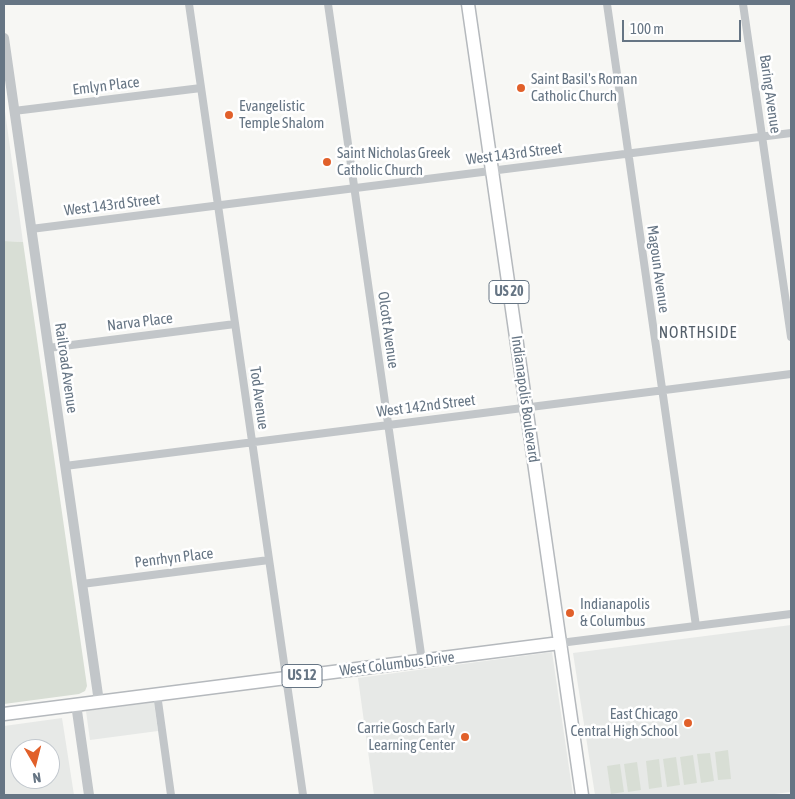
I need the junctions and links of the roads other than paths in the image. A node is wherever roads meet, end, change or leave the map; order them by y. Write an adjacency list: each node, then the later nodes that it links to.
1 (189, 4): 7 (street, Tod Avenue)
2 (328, 4): 13 (street, Olcott Avenue)
3 (468, 4): 12 (main road, Indianapolis Boulevard / US 20)
4 (607, 4): 11 (street, Magoun Avenue)
5 (744, 4): 10 (street, Baring Avenue)
6 (4, 38): 8 (street, Railroad Avenue)
7 (201, 88): 8 (street, Emlyn Place); 14 (street, Tod Avenue)
8 (14, 111): 15 (street, Railroad Avenue)
9 (791, 133): 10 (street, West 143rd Street)
10 (763, 137): 11 (street, West 143rd Street); 17 (street, Baring Avenue)
11 (628, 154): 12 (street, West 143rd Street); 20 (street, Magoun Avenue)
12 (492, 171): 13 (street, West 143rd Street); 21 (main road, Indianapolis Boulevard / US 20)
13 (354, 189): 14 (street, West 143rd Street); 22 (street, Olcott Avenue)
14 (218, 206): 15 (street, West 143rd Street); 16 (street, Tod Avenue)
15 (31, 229): 18 (street, Railroad Avenue)
16 (235, 324): 18 (street, Narva Place); 23 (street, Tod Avenue)
17 (791, 337)
18 (48, 348): 24 (street, Railroad Avenue)
19 (791, 374): 20 (street, West 142nd Street)
20 (662, 390): 21 (street, West 142nd Street); 28 (street, Magoun Avenue)
21 (526, 408): 22 (street, West 142nd Street); 29 (main road, Indianapolis Boulevard / US 20)
22 (388, 425): 23 (street, West 142nd Street); 30 (street, Olcott Avenue)
23 (252, 442): 24 (street, West 142nd Street); 25 (street, Tod Avenue)
24 (65, 466): 26 (street, Railroad Avenue)
25 (269, 560): 26 (street, Penrhyn Place); 31 (street, Tod Avenue)
26 (82, 584): 33 (street, Railroad Avenue)
27 (791, 614): 28 (street, West Columbus Drive)
28 (696, 626): 29 (street, West Columbus Drive)
29 (560, 643): 30 (main road, West Columbus Drive / US 12); 39 (main road, Indianapolis Boulevard)
30 (422, 661): 31 (main road, West Columbus Drive / US 12)
31 (286, 678): 32 (main road, West Columbus Drive / US 12); 38 (street, Tod Avenue)
32 (157, 694): 33 (main road, West Columbus Drive / US 12); 37 (street)
33 (99, 702): 34 (main road, West Columbus Drive / US 12)
34 (76, 704): 35 (main road, West Columbus Drive / US 12); 36 (street)
35 (4, 714)
36 (89, 795)
37 (171, 795)
38 (303, 795)
39 (582, 795)

